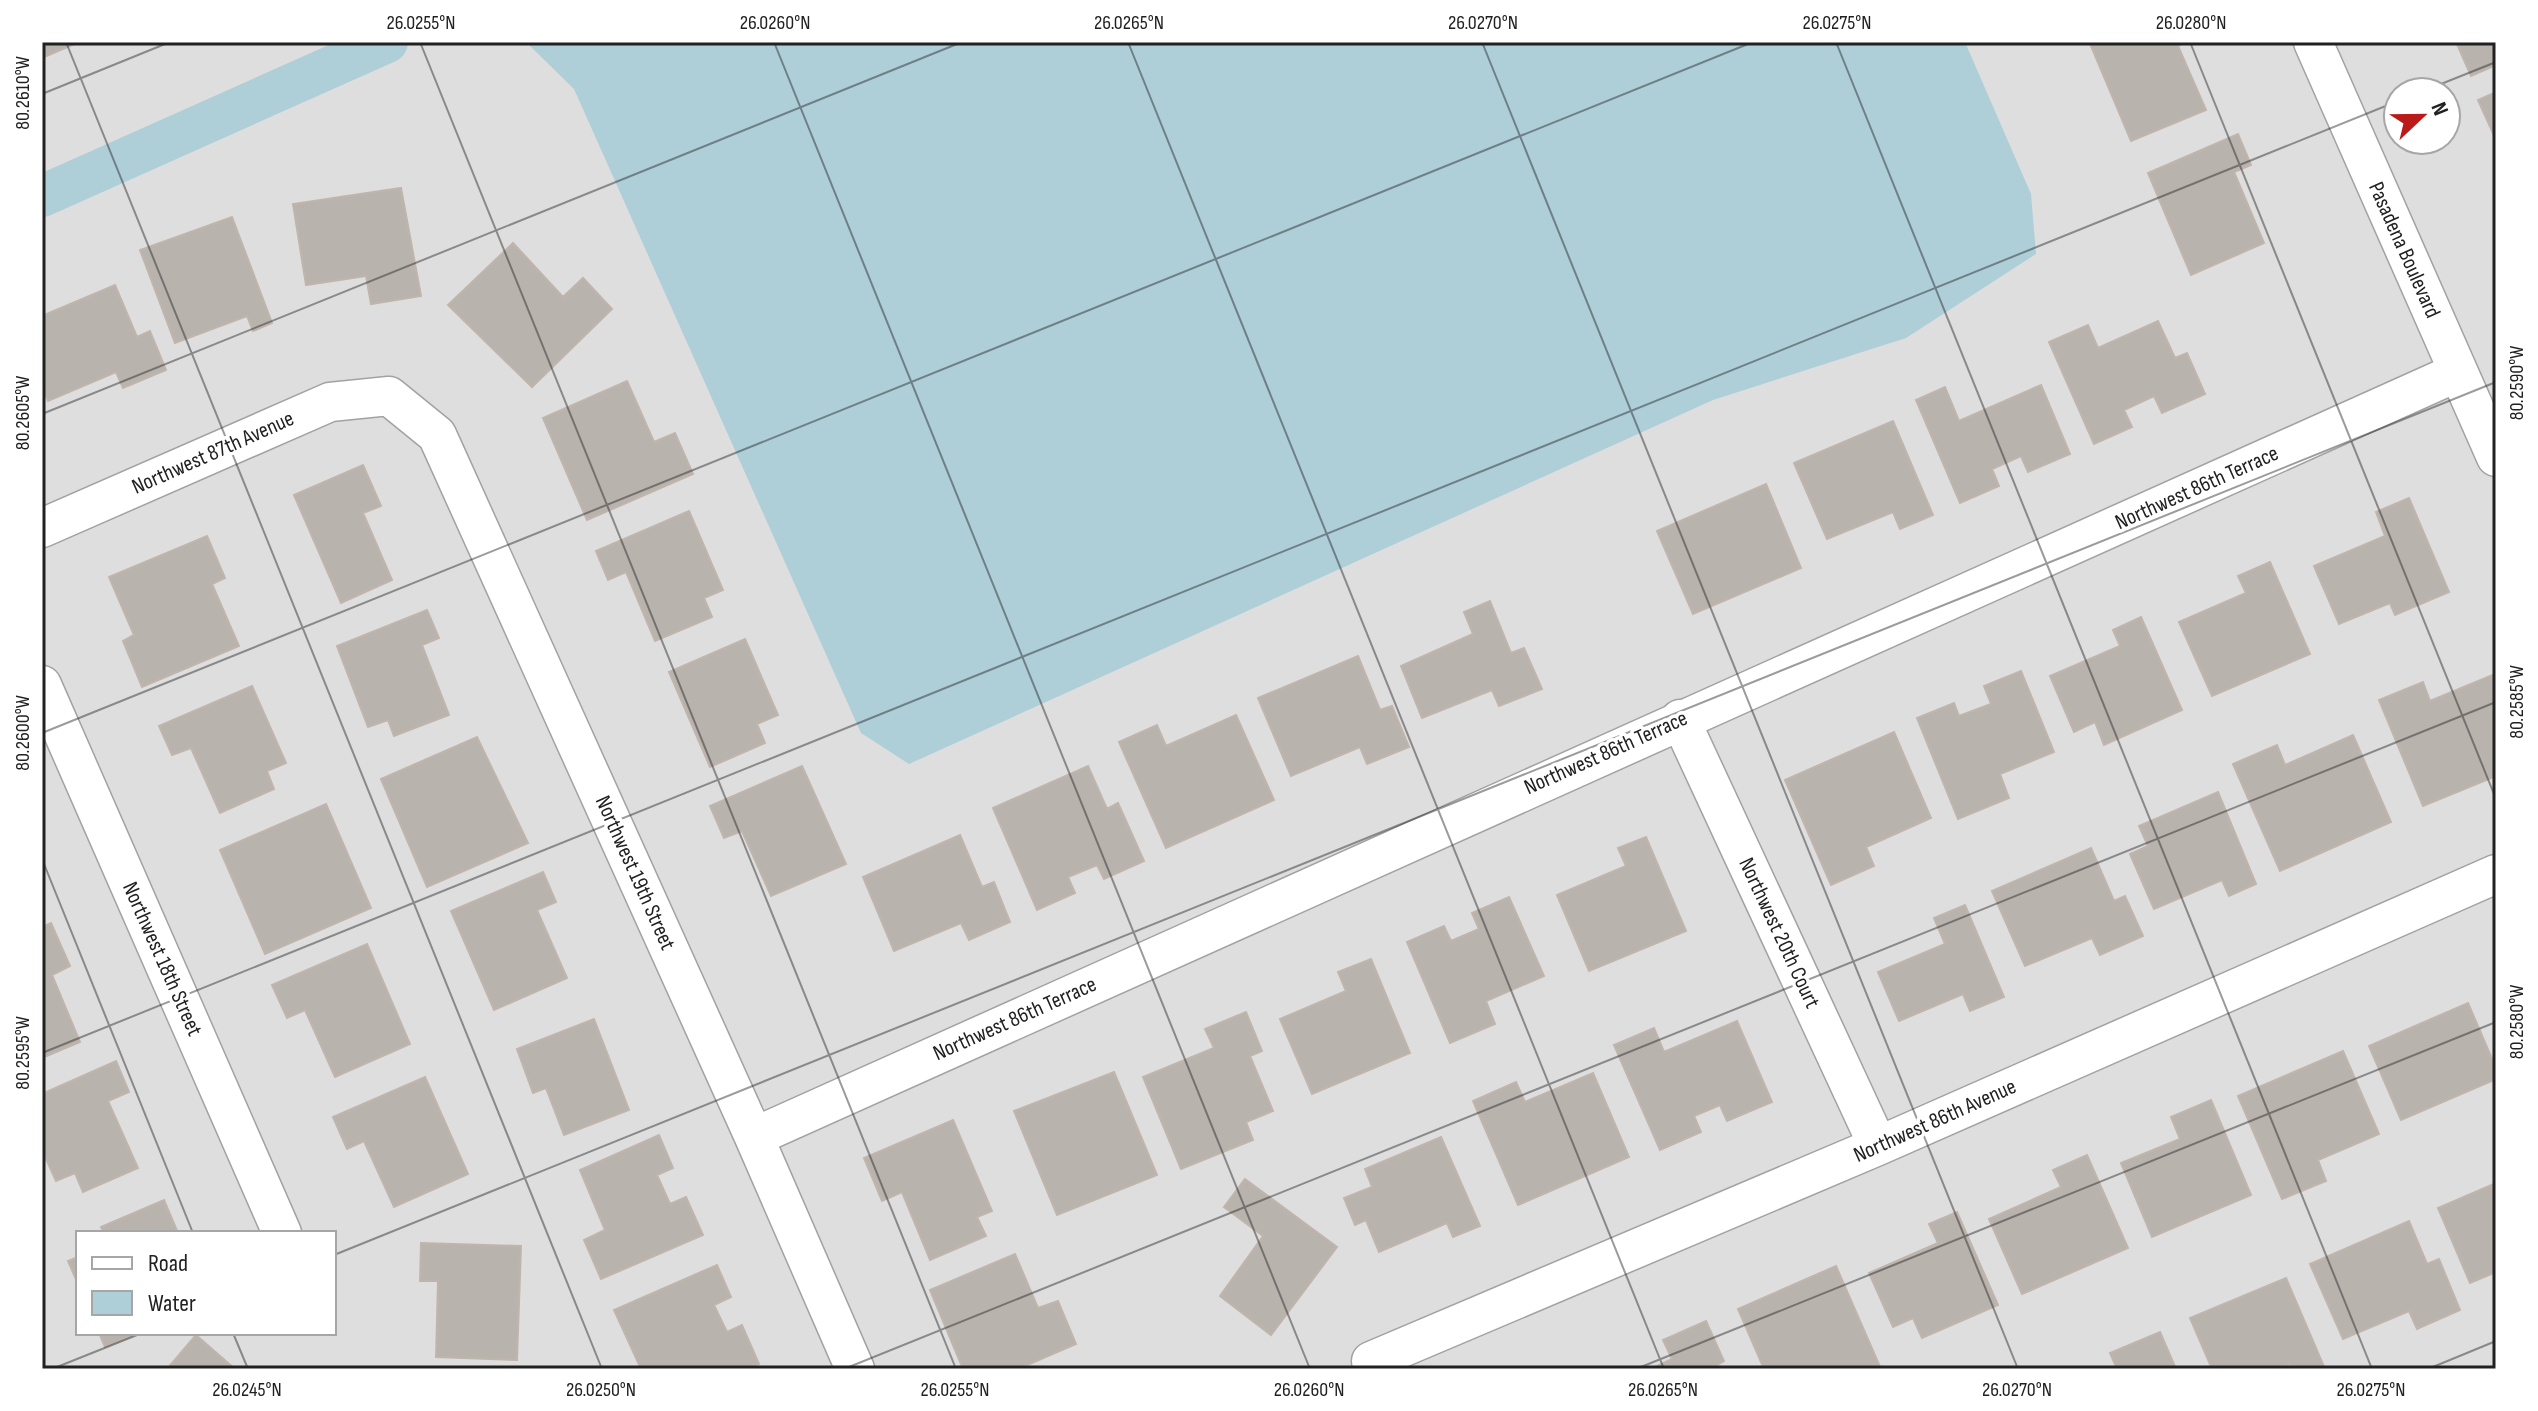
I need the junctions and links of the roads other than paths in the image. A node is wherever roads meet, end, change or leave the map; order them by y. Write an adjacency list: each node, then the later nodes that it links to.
1 (2313, 42): 2 (street, Pasadena Boulevard)
2 (2458, 372): 4 (street, Pasadena Boulevard); 7 (street, Northwest 86th Terrace)
3 (389, 396): 5 (street, Northwest 87th Avenue); 9 (street, Northwest 19th Street)
4 (2496, 457)
5 (42, 528)
6 (42, 685): 11 (street, Northwest 18th Street)
7 (1680, 719): 9 (street, Northwest 86th Terrace); 10 (street, Northwest 20th Court)
8 (2496, 874): 10 (street, Northwest 86th Avenue)
9 (754, 1137): 13 (street, Northwest 19th Street)
10 (1878, 1146): 12 (street, Northwest 86th Avenue)
11 (281, 1231)
12 (1371, 1361)
13 (855, 1369)

